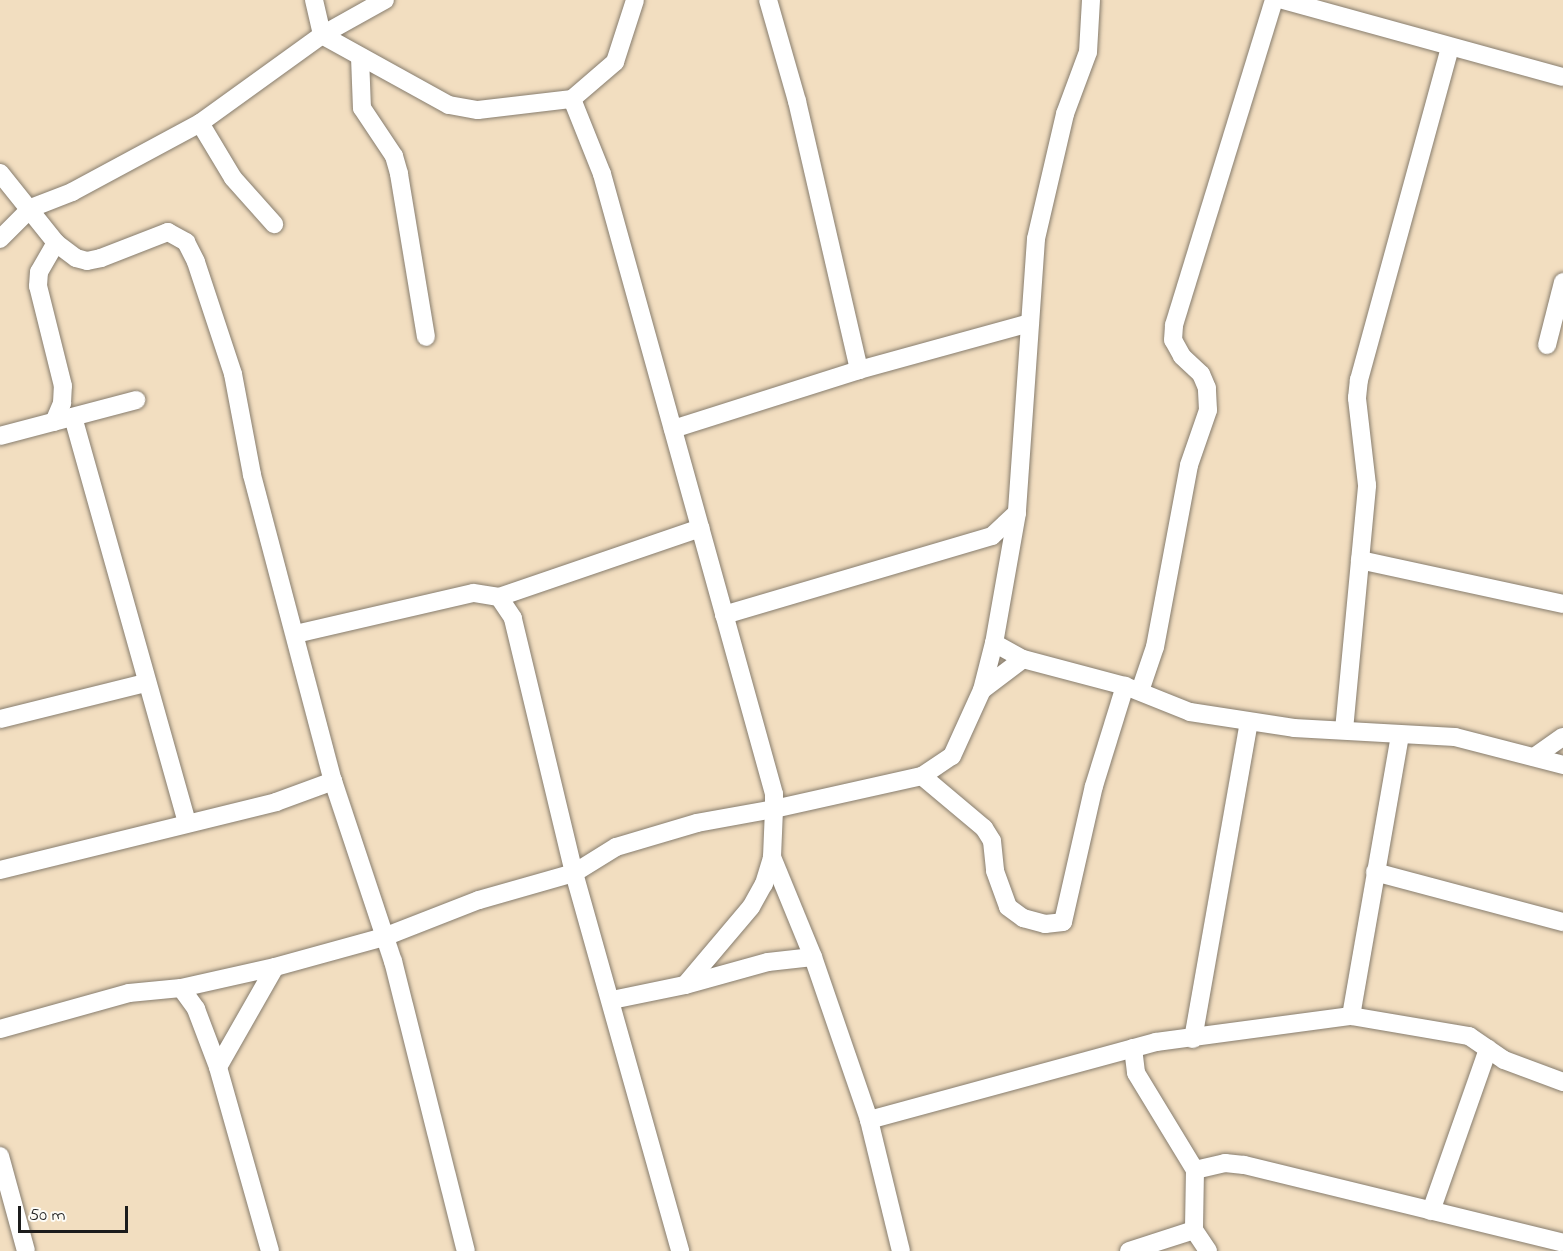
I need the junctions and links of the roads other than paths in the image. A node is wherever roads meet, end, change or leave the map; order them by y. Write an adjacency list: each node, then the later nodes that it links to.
1 (314, 0): 8 (street)
2 (386, 0): 8 (street)
3 (635, 0): 12 (street)
4 (768, 0): 23 (street)
5 (1091, 0): 20 (street)
6 (1274, 0): 41 (street)
7 (1283, 0): 9 (street)
8 (322, 35): 10 (street); 13 (street)
9 (1450, 47): 11 (street); 33 (street)
10 (360, 57): 12 (street); 21 (street)
11 (1563, 77)
12 (572, 99): 27 (street)
13 (200, 123): 15 (street); 16 (street)
14 (0, 173): 15 (street)
15 (31, 208): 17 (street); 18 (street)
16 (274, 224)
17 (0, 239)
18 (56, 243): 26 (street); 37 (street)
19 (1563, 282): 22 (street)
20 (1030, 323): 23 (street); 29 (street)
21 (426, 337)
22 (1547, 345)
23 (860, 370): 27 (street)
24 (136, 400): 25 (street)
25 (73, 417): 26 (street); 40 (street)
26 (54, 422): 28 (street)
27 (673, 429): 30 (street)
28 (0, 436)
29 (1017, 513): 31 (street); 32 (street)
30 (700, 528): 34 (street); 36 (street)
31 (992, 536): 32 (street); 36 (street)
32 (1010, 551): 38 (street)
33 (1360, 560): 35 (street); 45 (street)
34 (499, 597): 37 (street); 57 (street)
35 (1563, 604)
36 (724, 615): 52 (street)
37 (296, 634): 51 (street)
38 (994, 643): 39 (street); 42 (street)
39 (1023, 659): 41 (street); 42 (street)
40 (145, 683): 43 (street); 53 (street)
41 (1132, 689): 44 (street); 50 (street)
42 (982, 690): 50 (street)
43 (0, 719)
44 (1250, 722): 45 (street); 67 (street)
45 (1344, 730): 46 (street)
46 (1400, 735): 48 (street); 56 (street)
47 (1563, 737): 48 (street)
48 (1534, 757): 49 (street)
49 (1563, 765)
50 (922, 776): 52 (street)
51 (333, 781): 53 (street); 59 (street)
52 (774, 809): 54 (street); 57 (street)
53 (187, 823): 55 (street)
54 (772, 857): 60 (street); 62 (street)
55 (0, 870)
56 (1376, 872): 58 (street); 65 (street)
57 (574, 873): 59 (street); 64 (street)
58 (1563, 922)
59 (384, 937): 61 (street); 80 (street)
60 (813, 957): 62 (street); 72 (street)
61 (275, 968): 63 (street); 70 (street)
62 (685, 985): 64 (street)
63 (182, 988): 66 (street); 70 (street)
64 (612, 1000): 81 (street)
65 (1351, 1016): 67 (street); 69 (street)
66 (0, 1029)
67 (1193, 1039): 68 (street)
68 (1133, 1048): 72 (street); 74 (street)
69 (1488, 1048): 71 (street); 75 (street)
70 (218, 1067): 79 (street)
71 (1563, 1082)
72 (869, 1120): 82 (street)
73 (0, 1156): 78 (street)
74 (1195, 1170): 75 (street); 76 (street)
75 (1431, 1210): 77 (street)
76 (1194, 1230): 83 (street); 84 (street)
77 (1563, 1243)
78 (26, 1251)
79 (270, 1251)
80 (466, 1251)
81 (680, 1251)
82 (901, 1251)
83 (1129, 1251)
84 (1208, 1251)

